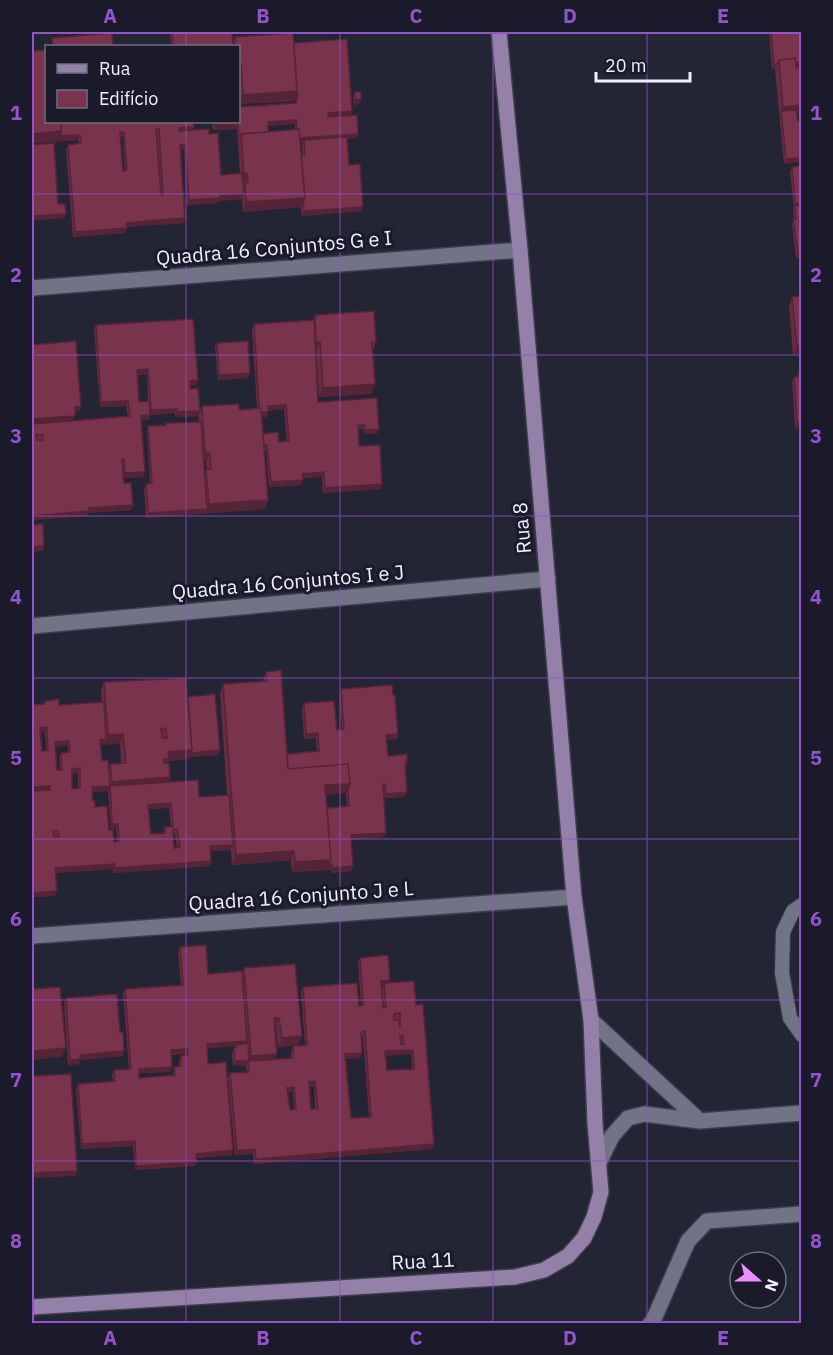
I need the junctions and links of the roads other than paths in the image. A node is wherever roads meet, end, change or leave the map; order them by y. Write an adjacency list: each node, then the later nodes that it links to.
1 (499, 32): 2 (main road, Rua 8)
2 (520, 250): 3 (street, Quadra 16 Conjuntos G e I); 4 (main road, Rua 8)
3 (32, 288)
4 (548, 579): 5 (street, Quadra 16 Conjuntos I e J); 6 (main road, Rua 8)
5 (32, 626)
6 (574, 897): 8 (street, Quadra 16 Conjunto J e L); 9 (main road, Rua 8)
7 (801, 906): 10 (lane)
8 (32, 936)
9 (591, 1020): 12 (street); 13 (main road, Rua 11)
10 (801, 1035)
11 (801, 1113): 12 (street)
12 (700, 1121): 13 (street)
13 (599, 1163): 15 (main road, Rua 11)
14 (801, 1214): 16 (street)
15 (32, 1307)
16 (650, 1323)

